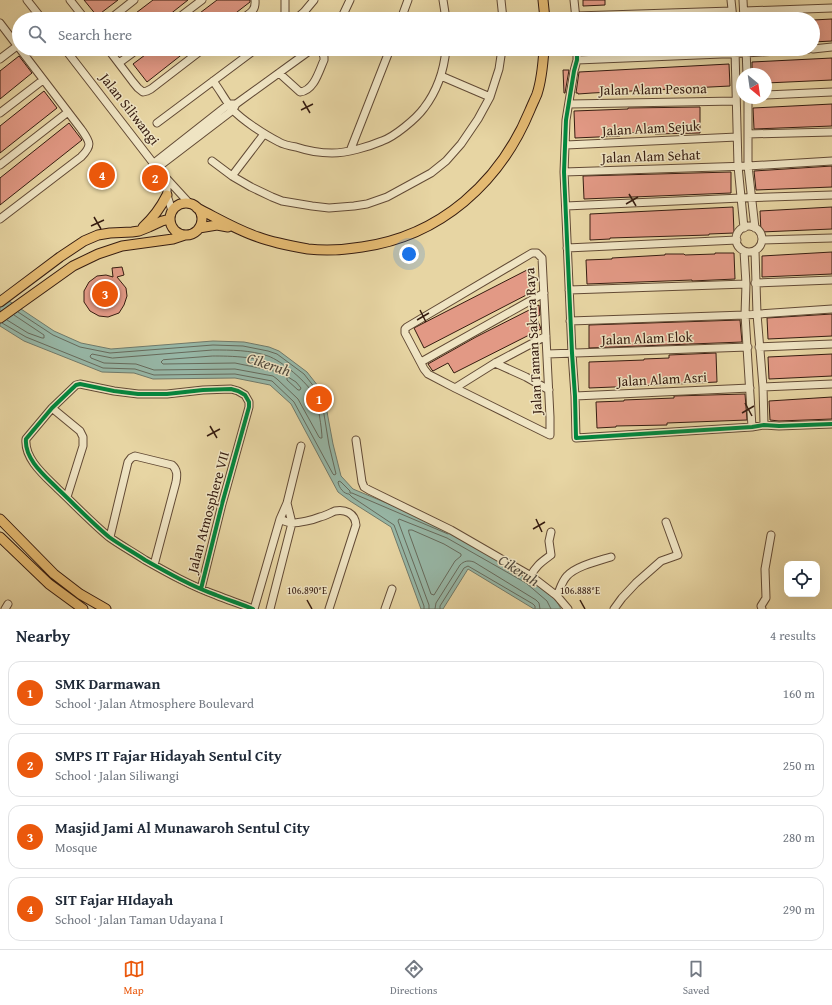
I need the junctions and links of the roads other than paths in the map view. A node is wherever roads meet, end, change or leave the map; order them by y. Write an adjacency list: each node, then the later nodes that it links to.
1 (27, 0): 19 (street)
2 (70, 0): 20 (street)
3 (134, 0): 21 (street)
4 (202, 0): 22 (street)
5 (255, 0): 23 (street)
6 (285, 0): 24 (street)
7 (314, 0): 25 (street)
8 (350, 0): 26 (street)
9 (408, 0): 27 (street)
10 (443, 0): 28 (street)
11 (501, 0): 29 (street)
12 (543, 0): 30 (main road)
13 (574, 0): 31 (street)
14 (731, 0): 17 (street)
15 (743, 0): 18 (street)
16 (832, 8): 18 (street)
17 (732, 11): 32 (street)
18 (744, 11)
19 (36, 12)
20 (79, 12)
21 (119, 12)
22 (186, 12)
23 (251, 12)
24 (285, 12)
25 (304, 12)
26 (344, 12)
27 (404, 12)
28 (445, 12)
29 (502, 12)
30 (544, 12)
31 (575, 12)
32 (710, 12)
33 (0, 23): 34 (street)
34 (12, 39)
35 (832, 47): 36 (street)
36 (820, 48)
37 (12, 52): 54 (street)
38 (25, 56): 60 (street)
39 (70, 56): 82 (street, Jalan Siliwangi)
40 (114, 56): 56 (street)
41 (128, 56): 56 (street)
42 (194, 56): 56 (street)
43 (247, 56): 61 (street)
44 (302, 56): 58 (street)
45 (324, 56): 58 (street)
46 (387, 56): 78 (street)
47 (445, 56): 59 (street)
48 (501, 56): 64 (street)
49 (544, 56): 99 (main road)
50 (577, 56): 55 (street)
51 (647, 56): 55 (street)
52 (735, 56): 65 (street)
53 (746, 56): 57 (street)
54 (0, 59)
55 (577, 60): 66 (street)
56 (119, 63)
57 (747, 68)
58 (279, 73): 69 (street)
59 (441, 76): 64 (street); 78 (street)
60 (43, 80): 70 (street); 71 (street)
61 (213, 81): 69 (street); 72 (street)
62 (832, 92): 63 (street)
63 (772, 95)
64 (490, 98): 86 (street)
65 (736, 101): 66 (street, Jalan Alam Pesona)
66 (570, 104): 77 (street)
67 (736, 104): 76 (street)
68 (748, 104): 75 (street)
69 (233, 106): 74 (street); 82 (street)
70 (68, 112): 81 (street); 95 (street)
71 (0, 113)
72 (157, 123)
73 (832, 132): 75 (street)
74 (264, 134): 78 (street); 86 (street)
75 (748, 134): 84 (street)
76 (737, 137): 77 (street, Jalan Alam Sejuk); 83 (street)
77 (566, 145): 85 (street)
78 (350, 151)
79 (212, 161): 86 (street)
80 (832, 161): 84 (street, Jalan Alam Sehat)
81 (0, 165)
82 (155, 166): 87 (street, Jalan Siliwangi)
83 (738, 166): 84 (street, Jalan Alam Sehat); 85 (street, Jalan Alam Sehat); 90 (street)
84 (748, 166): 91 (street)
85 (564, 172): 93 (street)
86 (232, 176)
87 (167, 179): 88 (street); 92 (street, Jalan Siliwangi)
88 (167, 195): 94 (street); 100 (main road)
89 (832, 196): 91 (street)
90 (742, 198): 91 (street); 93 (street); 97 (street)
91 (752, 198): 98 (street)
92 (194, 206): 94 (main road); 96 (main road); 99 (main road)
93 (566, 206): 105 (street)
94 (171, 215): 100 (main road); 101 (main road)
95 (0, 218)
96 (199, 228): 99 (main road); 101 (main road)
97 (744, 228): 98 (street); 103 (street)
98 (755, 228): 104 (street)
99 (241, 230)
100 (140, 231): 113 (main road)
101 (185, 235): 117 (main road)
102 (832, 238): 104 (street)
103 (737, 240): 105 (street); 106 (street)
104 (762, 240): 107 (street)
105 (567, 248): 111 (street)
106 (744, 251): 107 (street); 110 (street)
107 (755, 251): 109 (street)
108 (832, 280): 109 (street)
109 (756, 283): 115 (street)
110 (746, 284): 111 (street); 116 (street)
111 (569, 290): 118 (street)
112 (544, 293): 119 (street, Jalan Taman Sakura Raya); 125 (street); 125 (street, Jalan Taman Sakura Raya)
113 (0, 302)
114 (832, 309): 115 (street)
115 (757, 314): 116 (street); 122 (street)
116 (745, 315): 118 (street); 121 (street)
117 (0, 318)
118 (570, 321): 123 (street)
119 (546, 336): 124 (street, Jalan Taman Sakura Raya); 126 (street)
120 (832, 344): 122 (street)
121 (748, 347): 123 (street, Jalan Alam Elok); 130 (street)
122 (759, 347): 128 (street)
123 (572, 353): 124 (street, Jalan Alam Elok); 132 (street)
124 (548, 354): 131 (street, Jalan Taman Sakura Raya)
125 (421, 362): 129 (street)
126 (495, 363): 129 (street); 131 (street)
127 (832, 384): 128 (street)
128 (763, 387): 135 (street)
129 (455, 388): 131 (street, Jalan Taman Sakura Raya)
130 (750, 388): 132 (street, Jalan Alam Asri); 136 (street)
131 (549, 390)
132 (575, 396): 136 (street)
133 (52, 408): 139 (street); 139 (street); 152 (street, Jalan Atmosphere VII)
134 (832, 424): 135 (street)
135 (764, 425): 136 (street)
136 (752, 427)
137 (356, 440): 151 (street)
138 (301, 446): 140 (street)
139 (67, 497): 148 (street)
140 (287, 504): 142 (street); 144 (street)
141 (0, 519): 156 (main road)
142 (280, 520): 144 (street); 157 (street)
143 (666, 522): 162 (street)
144 (292, 523): 158 (street); 159 (street)
145 (551, 532): 151 (street)
146 (771, 535): 163 (street)
147 (0, 537): 155 (main road)
148 (110, 537): 150 (street); 150 (street)
149 (611, 557): 154 (street)
150 (154, 565): 152 (street)
151 (531, 576): 154 (street)
152 (202, 589): 157 (street)
153 (392, 589): 160 (street)
154 (557, 596): 161 (street)
155 (83, 609)
156 (106, 609)
157 (254, 609)
158 (270, 609)
159 (329, 609)
160 (384, 609)
161 (568, 609)
162 (614, 609)
163 (762, 609)

